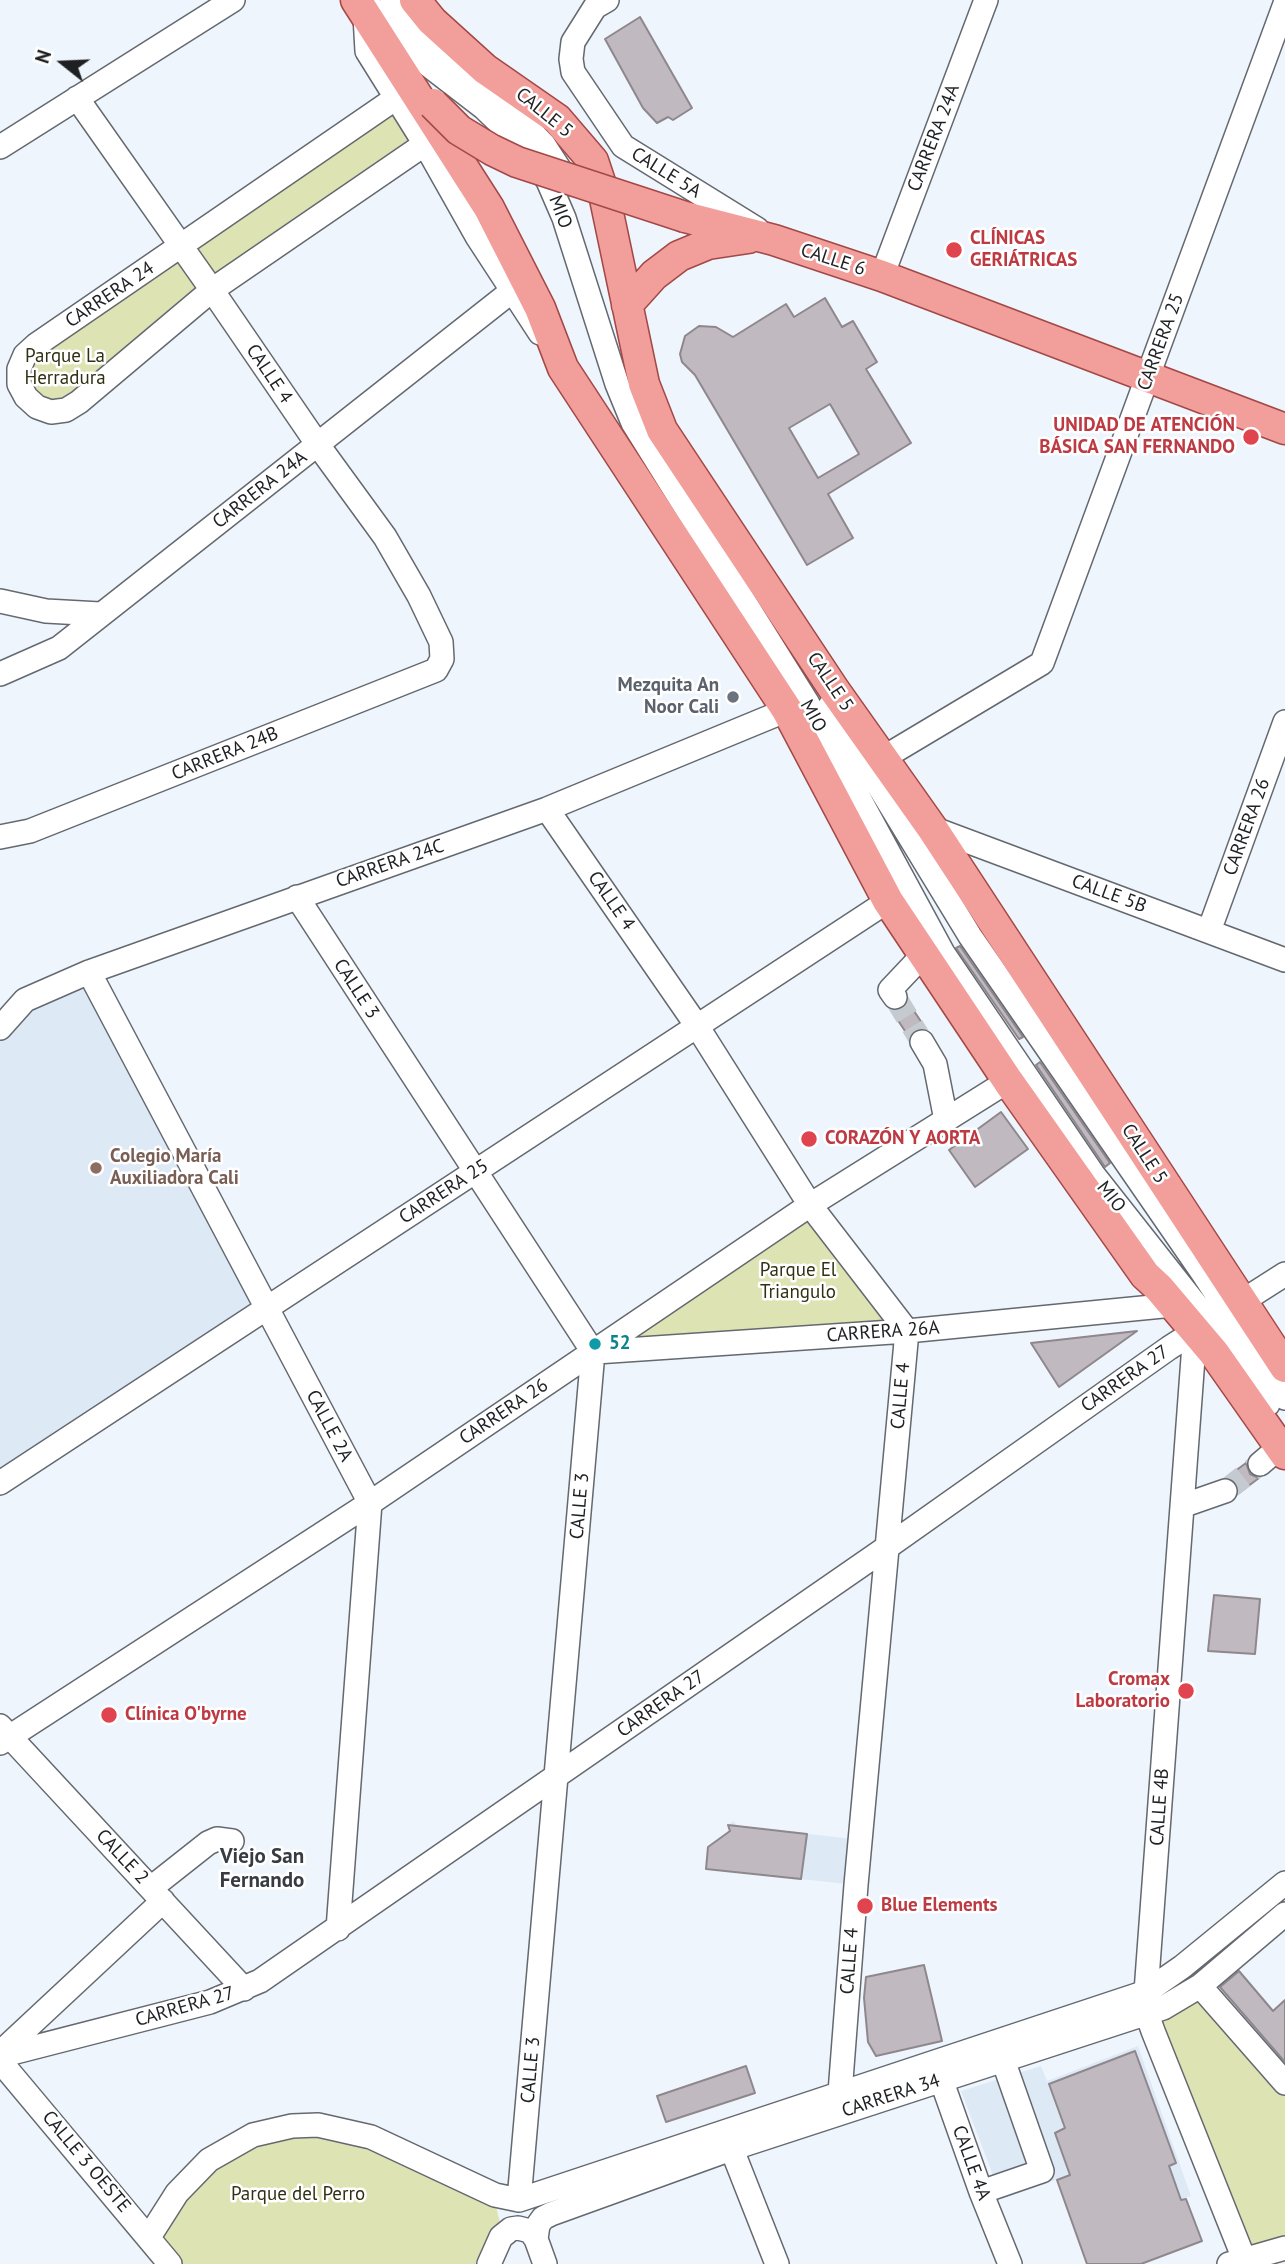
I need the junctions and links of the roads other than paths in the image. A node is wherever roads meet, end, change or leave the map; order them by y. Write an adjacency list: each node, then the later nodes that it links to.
1 (233, 0): 9 (street)
2 (392, 0): 50 (street, MIO)
3 (415, 0): 18 (main road, CALLE 5)
4 (986, 0): 15 (street, CARRERA 24A)
5 (601, 4): 13 (street, CALLE 5A)
6 (1285, 4): 20 (street, CARRERA 25)
7 (363, 5): 8 (main road, CALLE 5); 50 (street, MIO)
8 (397, 84): 10 (main road, CALLE 6); 11 (street, CALLE 5); 14 (street, CARRERA 24)
9 (77, 98): 12 (street); 14 (street, CALLE 4)
10 (429, 107): 13 (main road, CALLE 6, bridge); 19 (main road, CALLE 5)
11 (425, 144): 16 (street, CARRERA 24); 17 (street, CALLE 5)
12 (0, 147)
13 (774, 240): 15 (main road, CALLE 6); 18 (main road)
14 (181, 247): 16 (street, CALLE 4); 16 (street, CARRERA 24)
15 (881, 276): 20 (main road, CALLE 6)
16 (212, 290): 22 (street, CALLE 4)
17 (512, 291): 19 (street, CALLE 5); 22 (street, CARRERA 24A)
18 (627, 305): 29 (main road, CALLE 5)
19 (564, 368): 27 (main road, CALLE 5)
20 (1148, 376): 21 (main road, CALLE 6); 29 (street, CARRERA 25)
21 (1285, 429)
22 (318, 445): 24 (street, CARRERA 24A); 25 (street, CALLE 4)
23 (0, 601): 24 (street)
24 (100, 614): 26 (street, CARRERA 24A)
25 (442, 659): 32 (street, CARRERA 24B)
26 (0, 674)
27 (787, 710): 30 (street, CARRERA 24C); 34 (main road, CALLE 5)
28 (1285, 722): 35 (street, CARRERA 26)
29 (883, 758): 31 (main road, CALLE 5)
30 (547, 809): 33 (street, CARRERA 24C); 40 (street, CALLE 4)
31 (932, 828): 35 (street, CALLE 5B); 50 (main road, CALLE 5)
32 (0, 837)
33 (296, 897): 38 (street, CARRERA 24C); 45 (street, CALLE 3)
34 (888, 901): 36 (main road, CALLE 5); 40 (street, CARRERA 25)
35 (1209, 931): 37 (street, CALLE 5B)
36 (924, 954): 39 (street); 43 (main road, CALLE 5)
37 (1285, 960)
38 (89, 972): 41 (street, CARRERA 24C); 49 (street, CALLE 2A)
39 (895, 997)
40 (697, 1026): 45 (street, CARRERA 25); 46 (street, CALLE 4)
41 (0, 1028)
42 (922, 1042): 44 (street)
43 (1008, 1081): 44 (street, CARRERA 26); 48 (main road, CALLE 5)
44 (946, 1120): 46 (street, CARRERA 26)
45 (474, 1172): 49 (street, CARRERA 25); 52 (street, CALLE 3)
46 (810, 1205): 51 (street, CALLE 4); 52 (street, CARRERA 26)
47 (1285, 1274): 50 (street, CARRERA 27)
48 (1173, 1305): 50 (main road, CALLE 5); 51 (street, CARRERA 26A)
49 (265, 1308): 56 (street, CARRERA 25); 58 (street, CALLE 2A)
50 (1218, 1316): 53 (main road, CALLE 5); 54 (street, MIO); 55 (main road, CALLE 5); 59 (street, CALLE 4B); 60 (street, CARRERA 27)
51 (907, 1331): 52 (street, CARRERA 26A); 60 (street, CALLE 4)
52 (593, 1352): 58 (street, CARRERA 26); 62 (street, CALLE 3)
53 (1285, 1367)
54 (1285, 1398)
55 (1277, 1449)
56 (0, 1483)
57 (1224, 1491): 59 (street)
58 (370, 1503): 61 (street, CARRERA 26); 67 (street)
59 (1182, 1506): 70 (street, CALLE 4B)
60 (886, 1548): 62 (street, CARRERA 27); 76 (street, CALLE 4)
61 (3, 1735): 65 (street, CALLE 2)
62 (556, 1776): 67 (street, CARRERA 27); 80 (street, CALLE 3)
63 (232, 1841): 65 (street)
64 (1285, 1883): 70 (street, CARRERA 34)
65 (157, 1894): 69 (street, CALLE 2); 71 (street)
66 (1285, 1914): 68 (street, CARRERA 34)
67 (338, 1929): 69 (street, CARRERA 27)
68 (1200, 1986): 70 (street, CARRERA 34); 75 (street)
69 (244, 1989): 71 (street, CARRERA 27)
70 (1147, 2003): 72 (street, CARRERA 34); 74 (street, CARRERA 34); 85 (street, CALLE 4B)
71 (0, 2054)
72 (1003, 2060): 74 (street, CARRERA 34); 79 (street)
73 (0, 2062): 81 (street, CALLE 3 OESTE)
74 (937, 2071): 76 (street, CARRERA 34); 77 (street, CARRERA 34); 79 (street, CALLE 4A)
75 (1285, 2083)
76 (840, 2093): 77 (street, CARRERA 34)
77 (728, 2140): 80 (street, CARRERA 34); 82 (street, CARRERA 34); 88 (street)
78 (484, 2190): 80 (street); 81 (street); 84 (street)
79 (981, 2192): 89 (street, CALLE 4A)
80 (519, 2200)
81 (149, 2237): 86 (street, CALLE 3 OESTE)
82 (536, 2239): 84 (street); 87 (street)
83 (1285, 2248): 85 (street)
84 (494, 2254)
85 (1240, 2262)
86 (170, 2264)
87 (545, 2264)
88 (777, 2264)
89 (1010, 2264)

